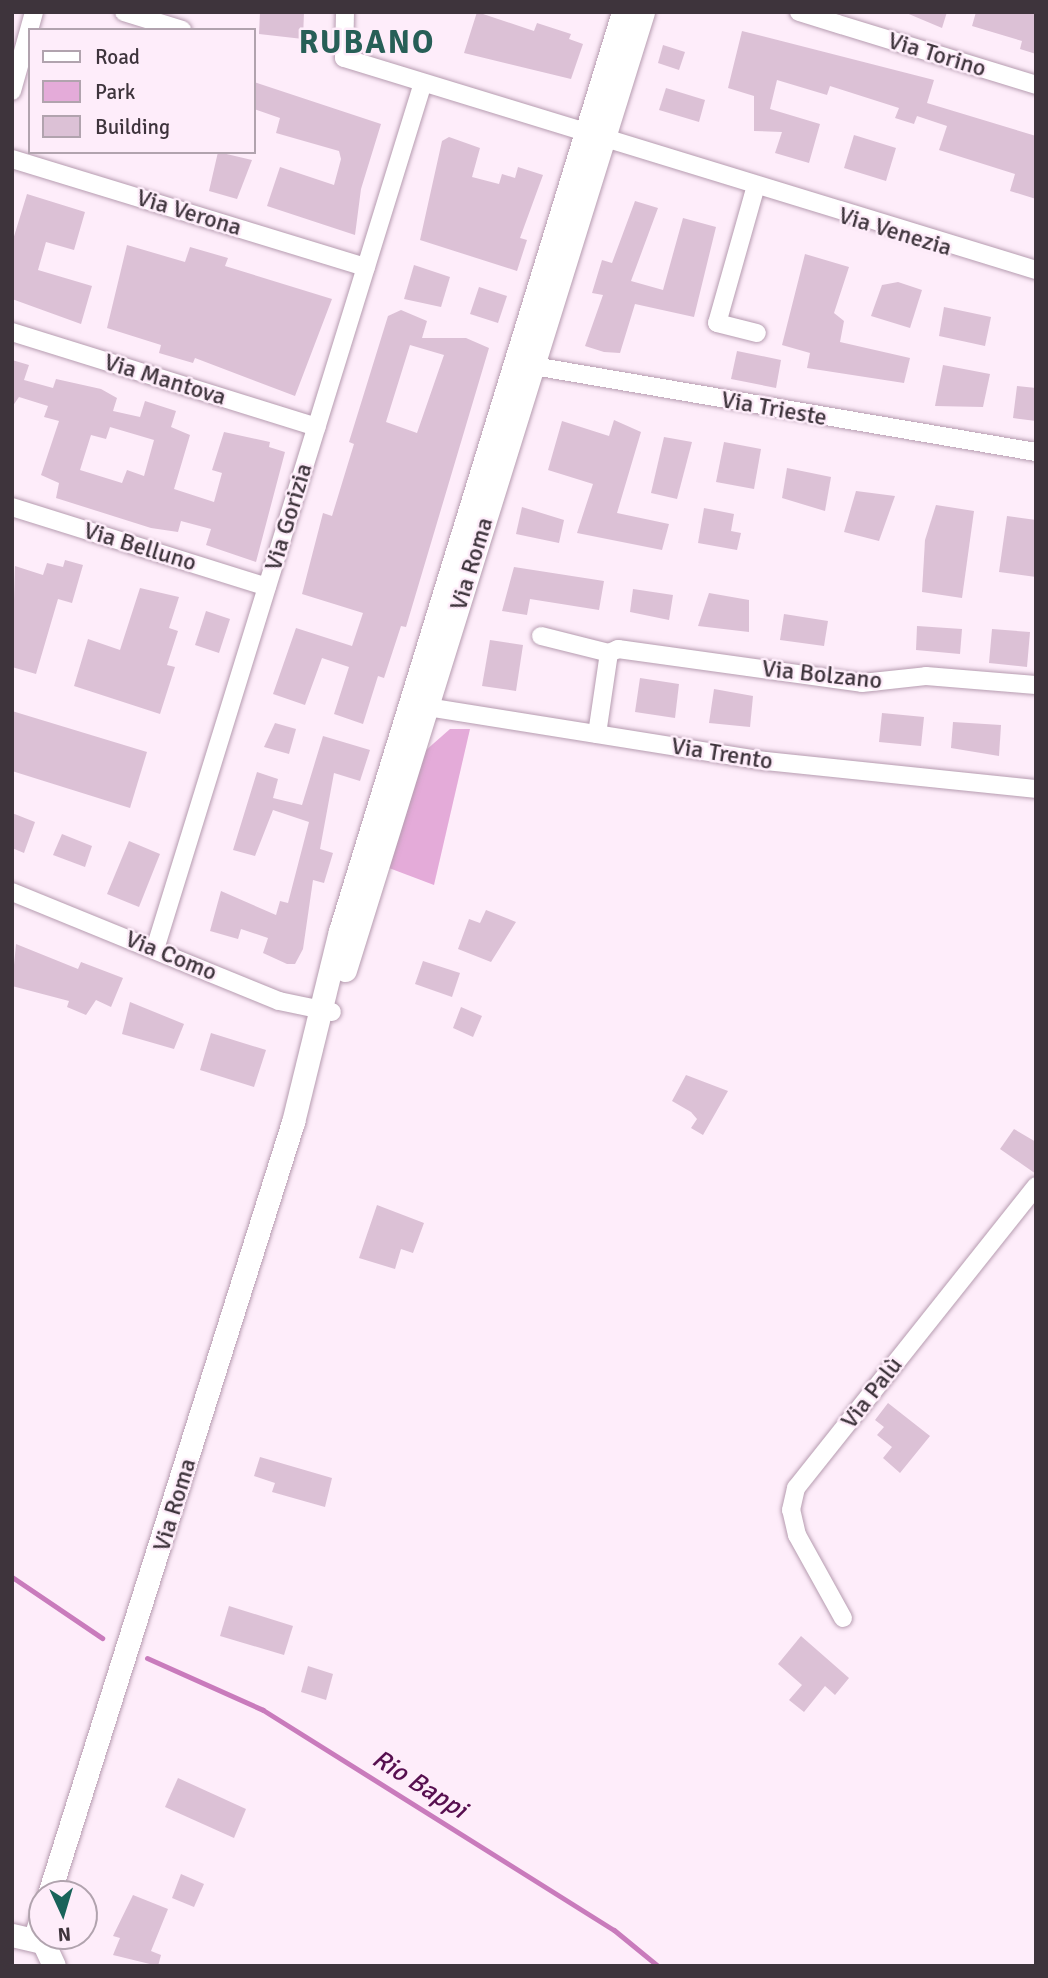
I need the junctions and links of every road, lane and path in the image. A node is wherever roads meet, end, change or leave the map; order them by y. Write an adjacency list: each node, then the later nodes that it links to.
1 (124, 12): 6 (street)
2 (345, 12): 9 (street, Via Venezia)
3 (623, 12): 11 (street, Via Roma)
4 (643, 12): 11 (street, Via Roma)
5 (799, 12): 8 (street, Via Torino)
6 (176, 28)
7 (28, 34): 10 (street)
8 (1036, 85)
9 (422, 86): 11 (street, Via Venezia); 14 (street, Via Gorizia)
10 (12, 91)
11 (594, 137): 13 (street, Via Venezia); 18 (street, Via Roma)
12 (12, 159): 14 (street, Via Verona)
13 (755, 189): 15 (street, Via Venezia); 17 (street)
14 (366, 267): 19 (street, Via Gorizia)
15 (1036, 270)
16 (12, 332): 19 (street, Via Mantova)
17 (757, 334)
18 (523, 365): 20 (street, Via Trieste); 26 (street, Via Roma)
19 (317, 427): 22 (street, Via Gorizia)
20 (1036, 452)
21 (12, 507): 22 (street, Via Belluno)
22 (267, 587): 30 (street, Via Gorizia)
23 (541, 636): 24 (street, Via Bolzano)
24 (610, 653): 25 (street, Via Bolzano); 27 (street)
25 (1036, 685)
26 (418, 706): 27 (street, Via Trento); 31 (street, Via Roma)
27 (597, 734): 28 (street, Via Trento)
28 (1036, 789)
29 (12, 892): 30 (street, Via Como)
30 (155, 949): 31 (street, Via Como)
31 (326, 1012): 34 (street, Via Roma)
32 (1036, 1186): 33 (street, Via Palù)
33 (843, 1618)
34 (53, 1880)

